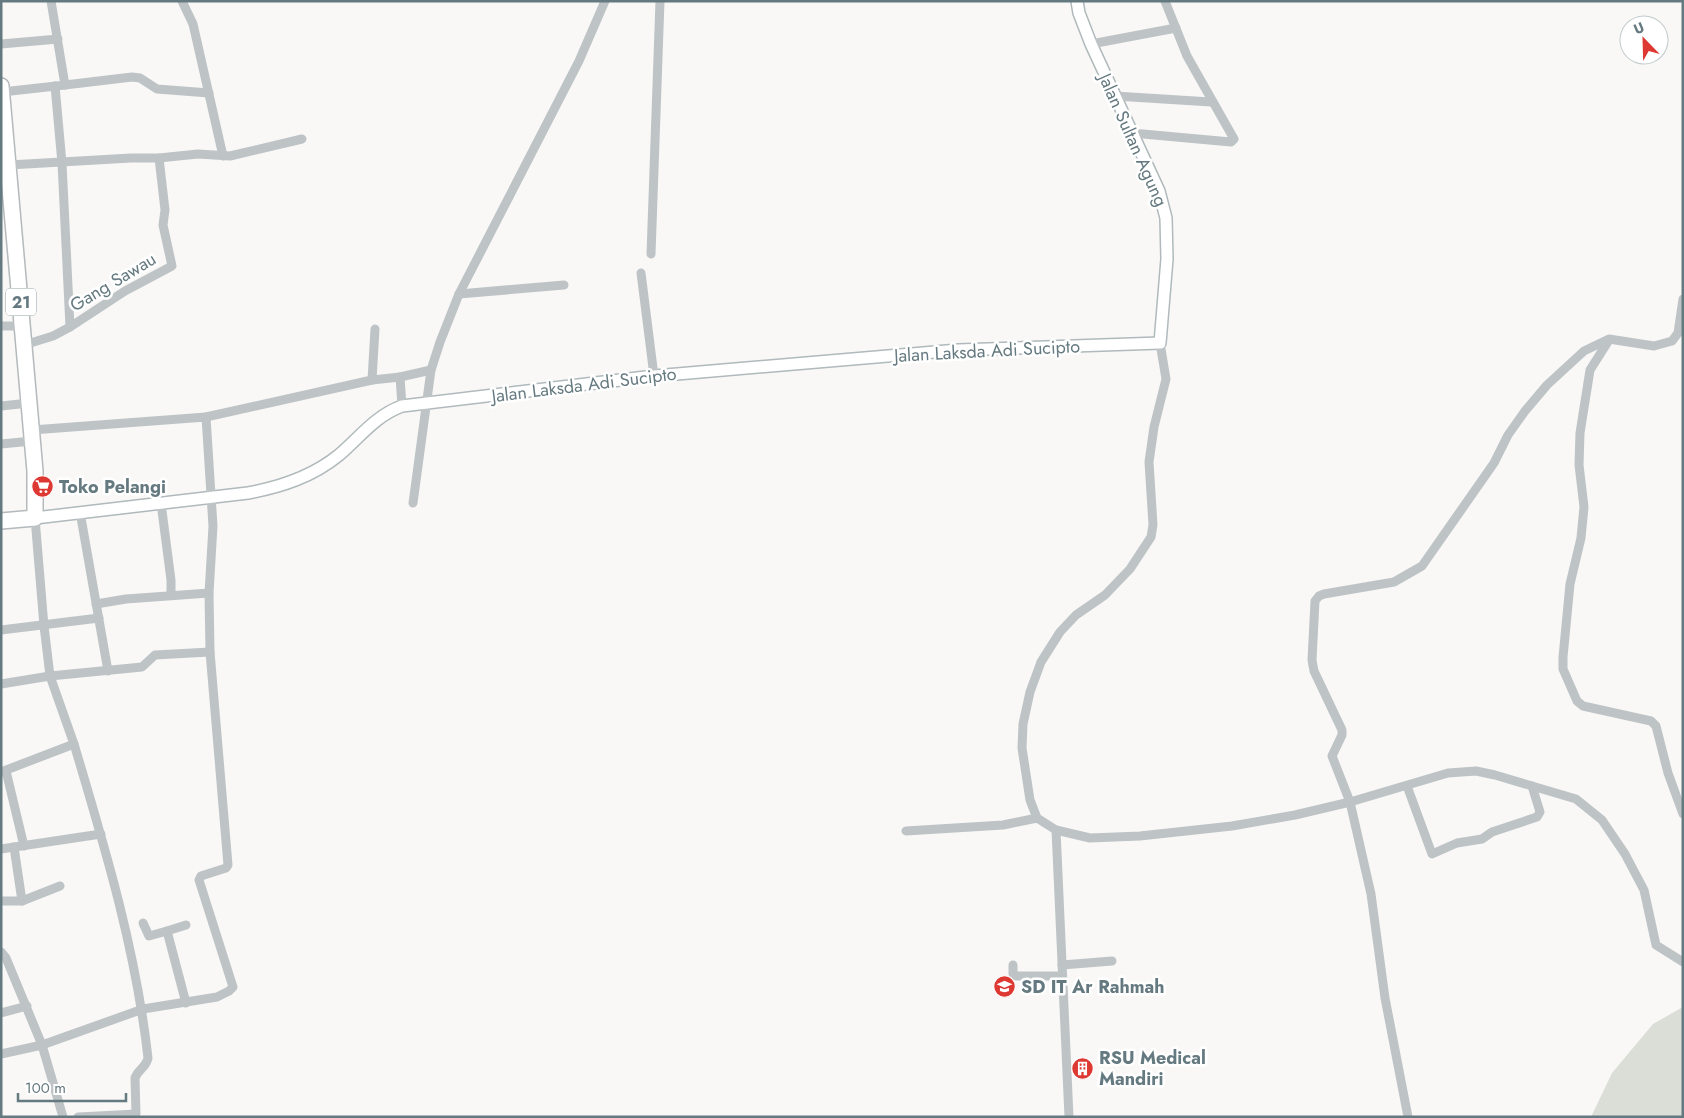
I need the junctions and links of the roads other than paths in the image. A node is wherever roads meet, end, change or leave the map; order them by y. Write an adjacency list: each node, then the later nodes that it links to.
1 (51, 1): 8 (street)
2 (182, 1): 15 (street)
3 (605, 1): 28 (street)
4 (660, 1): 25 (street)
5 (1077, 1): 10 (street, Jalan Sultan Agung)
6 (1165, 1): 7 (street)
7 (1176, 28): 10 (street); 17 (street)
8 (58, 39): 9 (street); 11 (street)
9 (1, 44)
10 (1091, 44): 16 (street, Jalan Sultan Agung)
11 (65, 85): 13 (street); 15 (street)
12 (1, 86): 14 (highway, 21)
13 (55, 86): 14 (street); 22 (street)
14 (2, 92): 23 (highway, 21)
15 (209, 92): 20 (street)
16 (1115, 96): 17 (street); 18 (street, Jalan Sultan Agung)
17 (1211, 102): 18 (street)
18 (1132, 133): 35 (street, Jalan Sultan Agung)
19 (302, 139): 20 (street)
20 (223, 156): 21 (street)
21 (159, 158): 22 (street); 32 (street, Gang Sawau)
22 (62, 163): 23 (street); 32 (street)
23 (10, 165): 24 (highway, 21)
24 (6, 188): 31 (highway, 21)
25 (651, 254)
26 (641, 273): 38 (street)
27 (564, 285): 28 (street)
28 (459, 294): 37 (street)
29 (1683, 298): 34 (street)
30 (1, 326): 31 (street)
31 (23, 326): 36 (highway, 21)
32 (70, 327): 36 (street, Gang Sawau)
33 (376, 329): 40 (street)
34 (1609, 339): 68 (street); 69 (street)
35 (1160, 343): 38 (street, Jalan Laksda Adi Sucipto); 70 (street)
36 (24, 345): 41 (highway, 21)
37 (431, 370): 39 (street); 42 (street)
38 (654, 376): 42 (street, Jalan Laksda Adi Sucipto)
39 (400, 378): 40 (street); 44 (street)
40 (372, 380): 45 (street)
41 (29, 403): 43 (street); 46 (highway, 21)
42 (426, 403): 44 (street, Jalan Laksda Adi Sucipto); 50 (street)
43 (1, 406)
44 (402, 406): 48 (street, Jalan Laksda Adi Sucipto)
45 (206, 417): 46 (street); 48 (street)
46 (32, 435): 47 (street); 52 (highway, 21)
47 (1, 444)
48 (212, 497): 49 (street, Jalan Laksda Adi Sucipto); 54 (street)
49 (161, 503): 51 (street, Jalan Laksda Adi Sucipto); 55 (street)
50 (413, 503)
51 (80, 512): 52 (street, Jalan Laksda Adi Sucipto); 56 (street)
52 (35, 518): 53 (highway); 58 (street)
53 (1, 521)
54 (209, 593): 55 (street); 60 (street)
55 (171, 595): 56 (street)
56 (96, 604): 57 (street)
57 (99, 618): 58 (street); 61 (street)
58 (44, 626): 59 (street); 62 (street)
59 (1, 630)
60 (210, 652): 61 (street); 88 (street)
61 (108, 671): 62 (street)
62 (50, 676): 63 (street); 64 (street)
63 (1, 684)
64 (74, 744): 65 (street); 73 (street)
65 (4, 772): 74 (street)
66 (1407, 786): 67 (street); 67 (street); 68 (street)
67 (1532, 786): 84 (street)
68 (1350, 802): 71 (street); 99 (street)
69 (1683, 814)
70 (1037, 818): 71 (street); 72 (street)
71 (1056, 830): 86 (street)
72 (906, 831)
73 (101, 834): 74 (street); 90 (street)
74 (19, 846): 75 (street); 78 (street)
75 (1, 849)
76 (60, 886): 78 (street)
77 (1, 901): 78 (street)
78 (22, 901)
79 (143, 923): 81 (street)
80 (186, 925): 81 (street)
81 (167, 931): 88 (street)
82 (3, 956): 89 (street)
83 (1112, 961): 86 (street)
84 (1683, 962)
85 (1013, 965): 87 (street)
86 (1062, 965): 87 (street)
87 (1062, 976): 98 (street)
88 (186, 1003): 90 (street)
89 (27, 1006): 91 (street); 92 (street)
90 (143, 1009): 92 (street); 95 (street)
91 (1, 1013)
92 (42, 1045): 93 (street); 96 (street)
93 (1, 1054)
94 (104, 1116): 95 (street); 97 (street)
95 (136, 1116)
96 (63, 1117)
97 (78, 1117)
98 (1069, 1117)
99 (1408, 1117)

